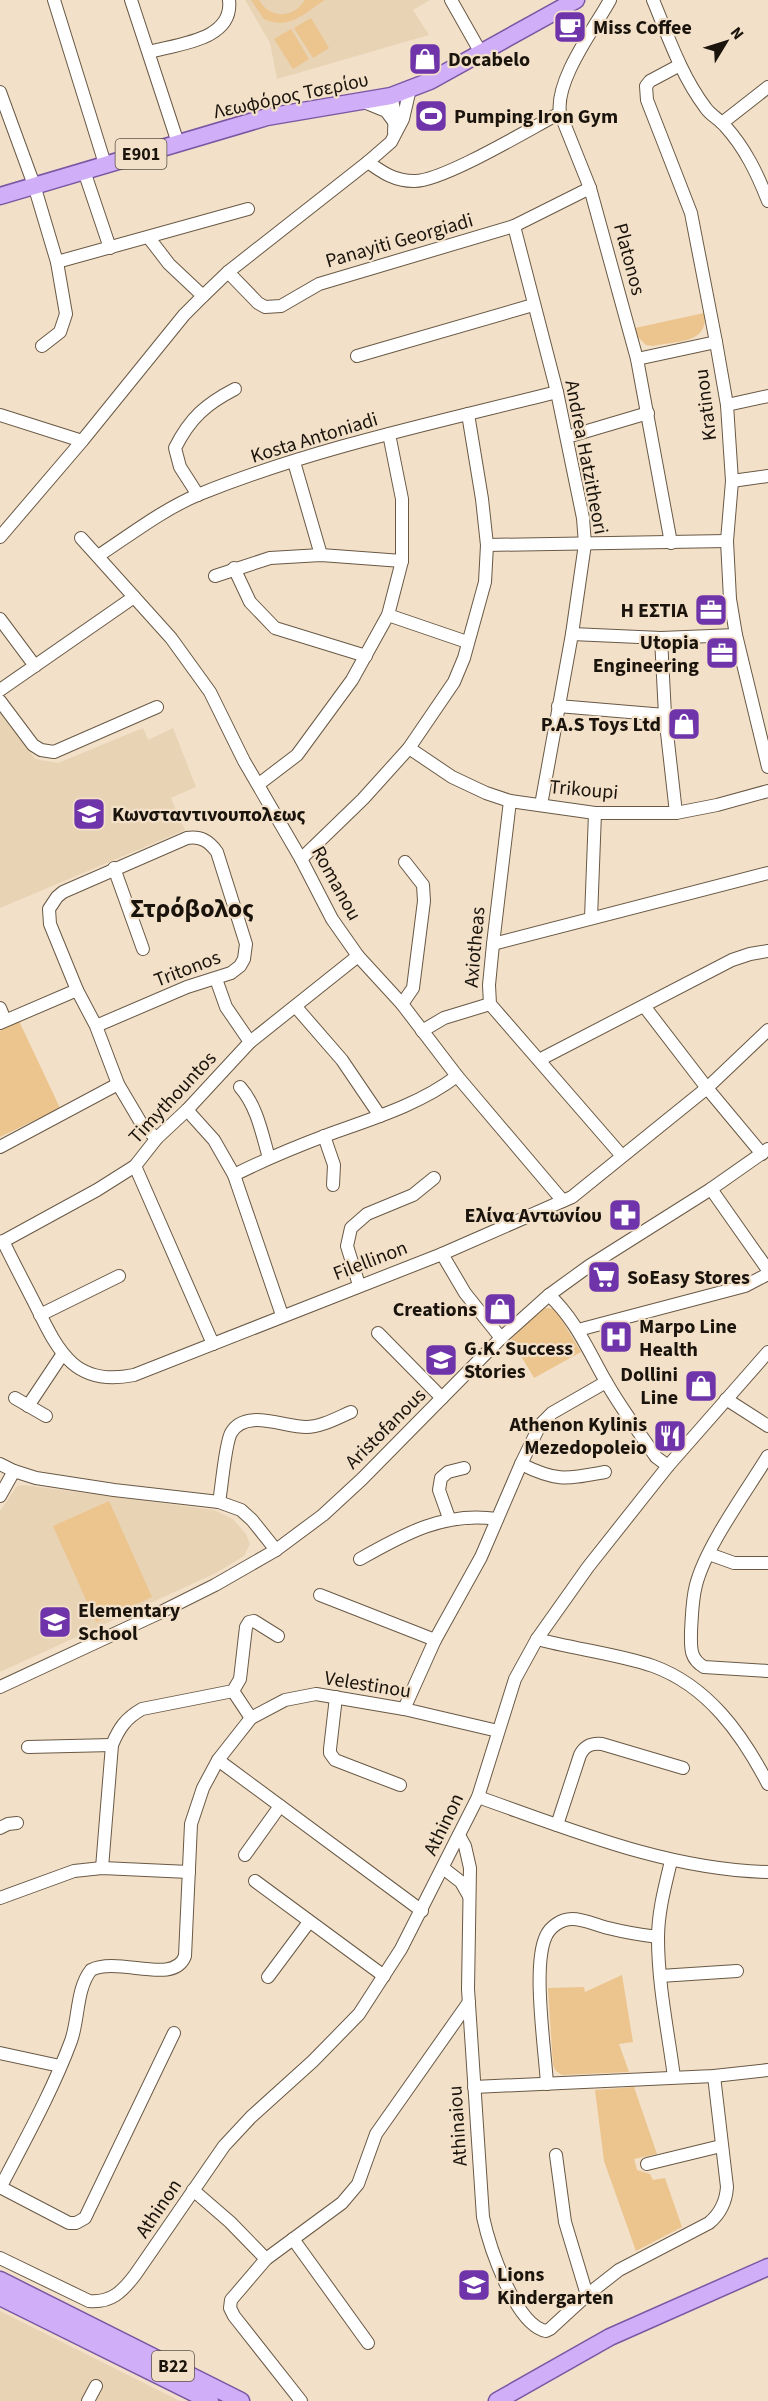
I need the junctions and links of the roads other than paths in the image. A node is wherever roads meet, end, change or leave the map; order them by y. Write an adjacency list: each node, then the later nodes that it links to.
1 (54, 0): 22 (street)
2 (131, 0): 8 (street)
3 (229, 0): 8 (street)
4 (451, 0): 9 (street)
5 (576, 0): 9 (main road, Λεωφόρος Τσερίου)
6 (610, 0): 16 (street, Platonos)
7 (653, 0): 10 (street)
8 (149, 52): 20 (street)
9 (482, 53): 12 (main road, Λεωφόρος Τσερίου)
10 (680, 65): 17 (street); 37 (street, Kratinou)
11 (768, 87): 17 (street)
12 (410, 89): 14 (main road, Λεωφόρος Τσερίου); 19 (street)
13 (0, 92): 25 (street)
14 (391, 96): 15 (main road, Λεωφόρος Τσερίου); 18 (street)
15 (363, 102): 18 (street); 20 (main road, Λεωφόρος Τσερίου / E901)
16 (560, 113): 21 (street); 26 (street, Platonos)
17 (722, 123): 24 (street)
18 (396, 124): 19 (street)
19 (391, 142): 21 (street)
20 (178, 143): 22 (main road, Λεωφόρος Τσερίου / E901)
21 (368, 162): 34 (street)
22 (105, 164): 23 (main road, Λεωφόρος Τσερίου / E901)
23 (84, 171): 25 (main road, Λεωφόρος Τσερίου / E901); 32 (street)
24 (763, 173): 28 (street)
25 (34, 185): 27 (main road, Λεωφόρος Τσερίου / E901); 33 (street)
26 (590, 188): 30 (street, Panayiti Georgiadi); 40 (street, Platonos)
27 (0, 196)
28 (768, 201)
29 (248, 209): 31 (street)
30 (514, 226): 34 (street, Panayiti Georgiadi); 36 (street, Andrea Hatzitheori)
31 (149, 238): 32 (street); 35 (street)
32 (110, 248): 33 (street)
33 (57, 262): 38 (street)
34 (228, 272): 35 (street)
35 (202, 296): 50 (street)
36 (533, 305): 39 (street); 42 (street, Andrea Hatzitheori)
37 (716, 342): 40 (street); 44 (street, Kratinou)
38 (42, 346)
39 (357, 356)
40 (637, 359): 45 (street, Platonos)
41 (235, 388): 54 (street)
42 (557, 392): 46 (street, Kosta Antoniadi); 49 (street, Andrea Hatzitheori)
43 (768, 396): 44 (street)
44 (727, 405): 53 (street, Kratinou)
45 (648, 413): 49 (street); 58 (street, Platonos)
46 (468, 414): 48 (street, Kosta Antoniadi); 60 (street)
47 (0, 415): 50 (street)
48 (390, 434): 51 (street, Kosta Antoniadi); 63 (street)
49 (567, 437): 59 (street, Andrea Hatzitheori)
50 (82, 441): 55 (street)
51 (294, 462): 54 (street, Kosta Antoniadi); 61 (street)
52 (768, 476): 53 (street)
53 (732, 481): 57 (street, Kratinou)
54 (198, 495): 62 (street, Kosta Antoniadi)
55 (0, 537)
56 (81, 538): 62 (street, Romanou)
57 (727, 541): 58 (street); 70 (street, Kratinou)
58 (671, 543): 59 (street)
59 (585, 544): 60 (street); 69 (street, Andrea Hatzitheori)
60 (487, 545): 72 (street)
61 (321, 555): 63 (street); 64 (street)
62 (98, 556): 66 (street, Romanou)
63 (402, 561): 67 (street)
64 (234, 568): 65 (street); 73 (street)
65 (215, 576)
66 (134, 597): 74 (street); 82 (street, Romanou)
67 (388, 615): 72 (street); 73 (street)
68 (0, 619): 74 (street)
69 (572, 634): 71 (street); 77 (street, Andrea Hatzitheori)
70 (736, 635): 71 (street); 81 (street, Kratinou)
71 (661, 638): 79 (street)
72 (467, 642): 80 (street)
73 (366, 656): 82 (street)
74 (35, 666): 75 (street)
75 (0, 690)
76 (0, 701): 78 (street)
77 (558, 706): 79 (street); 85 (street, Andrea Hatzitheori)
78 (157, 707)
79 (665, 714): 87 (street)
80 (409, 748): 84 (street, Trikoupi); 88 (street)
81 (768, 767)
82 (259, 784): 88 (street, Romanou)
83 (768, 791): 87 (street, Trikoupi)
84 (510, 801): 85 (street, Trikoupi); 93 (street, Axiotheas)
85 (541, 805): 86 (street, Trikoupi)
86 (596, 813): 87 (street, Trikoupi); 92 (street)
87 (676, 813)
88 (302, 859): 96 (street, Romanou)
89 (405, 862): 99 (street)
90 (114, 868): 94 (street); 97 (street, Tritonos); 98 (street, Tritonos)
91 (768, 873): 92 (street)
92 (591, 918): 93 (street)
93 (493, 944): 100 (street, Axiotheas)
94 (143, 949)
95 (768, 951): 101 (street)
96 (358, 956): 99 (street, Romanou); 102 (street, Timythountos)
97 (216, 979): 104 (street, Tritonos); 107 (street)
98 (77, 990): 103 (street); 104 (street)
99 (402, 1004): 106 (street, Romanou)
100 (490, 1004): 106 (street); 108 (street, Axiotheas)
101 (644, 1006): 108 (street); 112 (street)
102 (296, 1007): 107 (street, Timythountos); 114 (street)
103 (2, 1017)
104 (96, 1026): 110 (street)
105 (768, 1030): 112 (street, Filellinon)
106 (422, 1031): 109 (street, Romanou)
107 (250, 1042): 113 (street, Timythountos)
108 (539, 1060): 119 (street, Axiotheas)
109 (456, 1076): 114 (street); 126 (street, Romanou)
110 (118, 1084): 116 (street); 117 (street)
111 (240, 1087): 120 (street)
112 (707, 1088): 118 (street); 119 (street, Filellinon)
113 (187, 1110): 116 (street, Timythountos); 122 (street)
114 (380, 1116): 115 (street)
115 (324, 1136): 120 (street); 124 (street)
116 (157, 1138): 121 (street, Timythountos)
117 (0, 1147)
118 (765, 1151): 125 (street, Aristofanous)
119 (622, 1156): 126 (street, Filellinon)
120 (269, 1158): 122 (street)
121 (135, 1166): 127 (street, Timythountos); 138 (street)
122 (234, 1175): 134 (street)
123 (434, 1178): 131 (street)
124 (333, 1185)
125 (711, 1190): 129 (street); 132 (street, Aristofanous)
126 (563, 1201): 128 (street, Filellinon)
127 (2, 1242): 133 (street, Filellinon)
128 (442, 1254): 131 (street, Filellinon); 137 (street)
129 (768, 1272): 135 (street)
130 (119, 1276): 133 (street)
131 (359, 1285): 134 (street, Filellinon)
132 (549, 1295): 135 (street); 137 (street, Aristofanous)
133 (40, 1315): 140 (street, Filellinon)
134 (282, 1315): 138 (street, Filellinon)
135 (578, 1329): 141 (street)
136 (378, 1334): 143 (street)
137 (501, 1338): 143 (street, Aristofanous)
138 (213, 1344): 140 (street, Filellinon)
139 (768, 1352): 144 (street, Athinon)
140 (62, 1355): 145 (street)
141 (606, 1382): 151 (street); 152 (street)
142 (15, 1398): 145 (street)
143 (442, 1398): 160 (street, Aristofanous)
144 (726, 1399): 148 (street); 152 (street, Athinon)
145 (28, 1406): 147 (street)
146 (351, 1412): 157 (street)
147 (46, 1416)
148 (768, 1426)
149 (768, 1456): 161 (street)
150 (0, 1464): 154 (street)
151 (521, 1464): 155 (street); 159 (street)
152 (668, 1466): 166 (street, Athinon)
153 (464, 1468): 158 (street)
154 (14, 1471): 156 (street); 157 (street)
155 (605, 1472)
156 (0, 1496)
157 (219, 1502): 160 (street)
158 (449, 1518): 159 (street); 162 (street)
159 (497, 1519): 167 (street)
160 (276, 1550): 169 (street, Aristofanous)
161 (709, 1554): 163 (street); 168 (street)
162 (360, 1558)
163 (768, 1563)
164 (320, 1594): 167 (street)
165 (278, 1635): 170 (street)
166 (537, 1639): 174 (street, Athinon); 179 (street)
167 (435, 1640): 172 (street)
168 (768, 1671)
169 (0, 1687)
170 (233, 1691): 173 (street); 175 (street)
171 (336, 1697): 172 (street, Velestinou); 173 (street, Velestinou); 180 (street)
172 (404, 1709): 174 (street, Velestinou)
173 (251, 1718): 177 (street, Velestinou)
174 (498, 1731): 181 (street, Athinon)
175 (112, 1745): 176 (street); 189 (street)
176 (27, 1747)
177 (218, 1760): 182 (street); 191 (street, Velestinou)
178 (683, 1768): 184 (street)
179 (768, 1784)
180 (400, 1785)
181 (478, 1797): 184 (street); 186 (street, Athinon)
182 (280, 1806): 187 (street); 196 (street)
183 (17, 1823): 185 (street)
184 (557, 1825): 188 (street)
185 (0, 1828)
186 (459, 1835): 190 (street, Athinon); 194 (street, Athinaiou)
187 (245, 1855)
188 (671, 1860): 192 (street); 198 (street)
189 (102, 1868): 191 (street); 195 (street)
190 (443, 1868): 194 (street); 196 (street, Athinon)
191 (189, 1872): 206 (street, Velestinou)
192 (768, 1872)
193 (255, 1881): 197 (street)
194 (469, 1897): 203 (street, Athinaiou)
195 (0, 1898)
196 (422, 1911): 200 (street, Athinon)
197 (309, 1922): 200 (street); 201 (street)
198 (658, 1937): 202 (street); 210 (street)
199 (737, 1971): 202 (street)
200 (384, 1976): 216 (street, Athinon)
201 (268, 1977)
202 (660, 1977): 209 (street)
203 (469, 2002): 211 (street, Athinaiou); 217 (street)
204 (174, 2033): 215 (street)
205 (0, 2053): 206 (street)
206 (60, 2066): 215 (street)
207 (768, 2070): 208 (street)
208 (714, 2076): 209 (street); 212 (street)
209 (674, 2077): 210 (street)
210 (547, 2084): 211 (street)
211 (474, 2087): 222 (street, Athinaiou)
212 (721, 2146): 214 (street); 222 (street)
213 (556, 2155): 222 (street)
214 (647, 2164)
215 (0, 2188)
216 (193, 2190): 218 (street, Athinon); 219 (street)
217 (293, 2239): 219 (street); 225 (street)
218 (0, 2258)
219 (266, 2259): 230 (street)
220 (768, 2267): 231 (main road)
221 (0, 2280): 224 (main road, B22)
222 (587, 2295)
223 (0, 2297): 224 (main road, B22)
224 (93, 2334): 228 (main road, B22); 229 (main road, B22)
225 (368, 2343)
226 (96, 2386): 227 (street)
227 (88, 2401)
228 (210, 2401)
229 (242, 2401)
230 (301, 2401)
231 (497, 2401)

